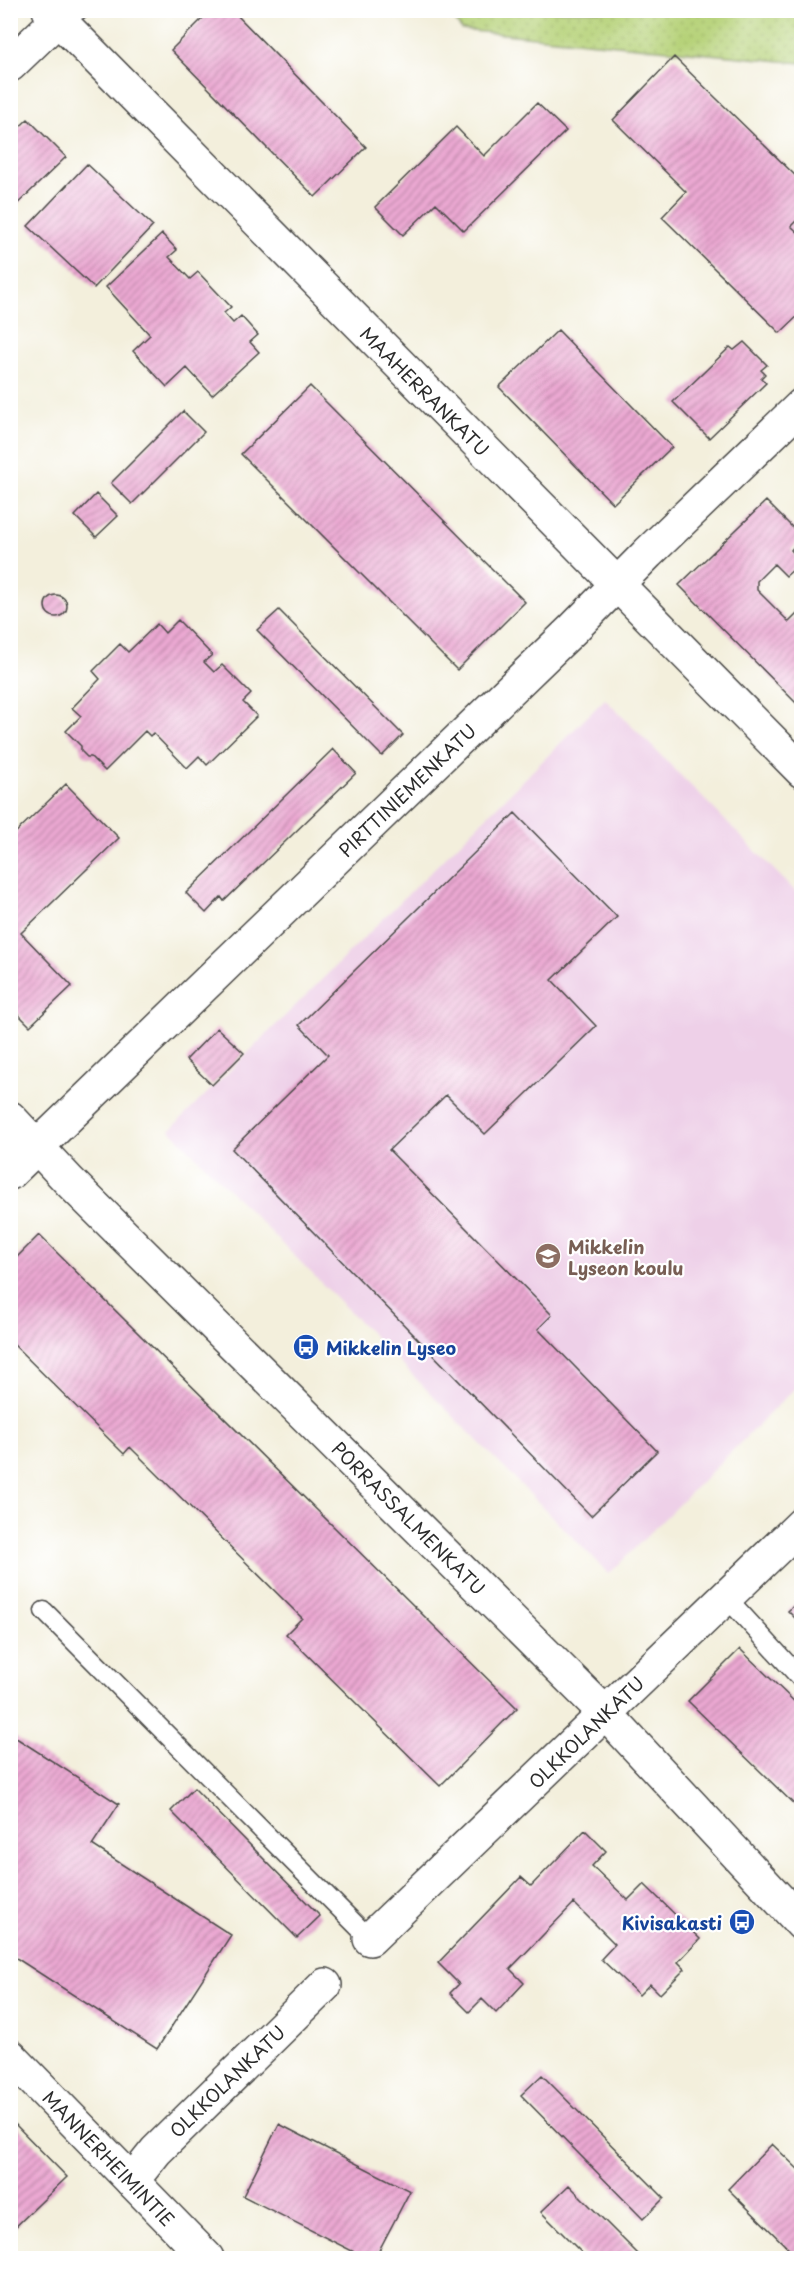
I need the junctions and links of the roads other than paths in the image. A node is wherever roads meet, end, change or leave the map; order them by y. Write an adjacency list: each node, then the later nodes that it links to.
1 (62, 13): 2 (street); 4 (street, MAAHERRANKATU)
2 (10, 65)
3 (801, 405): 4 (street, PIRTTINIEMENKATU)
4 (618, 585): 5 (street, MAAHERRANKATU); 7 (street, PIRTTINIEMENKATU)
5 (801, 771)
6 (10, 1118): 7 (street, PORRASSALMENKATU)
7 (37, 1147): 8 (street, PIRTTINIEMENKATU); 13 (street, PORRASSALMENKATU)
8 (10, 1173)
9 (801, 1524): 10 (street, OLKKOLANKATU)
10 (726, 1597): 12 (lane); 13 (street, OLKKOLANKATU)
11 (44, 1611): 15 (lane)
12 (801, 1680)
13 (606, 1713): 14 (street, PORRASSALMENKATU); 15 (street, OLKKOLANKATU)
14 (801, 1924)
15 (370, 1939)
16 (325, 1985): 18 (street, OLKKOLANKATU)
17 (10, 2056): 18 (street, MANNERHEIMINTIE)
18 (132, 2181): 19 (street, MANNERHEIMINTIE)
19 (207, 2259)

